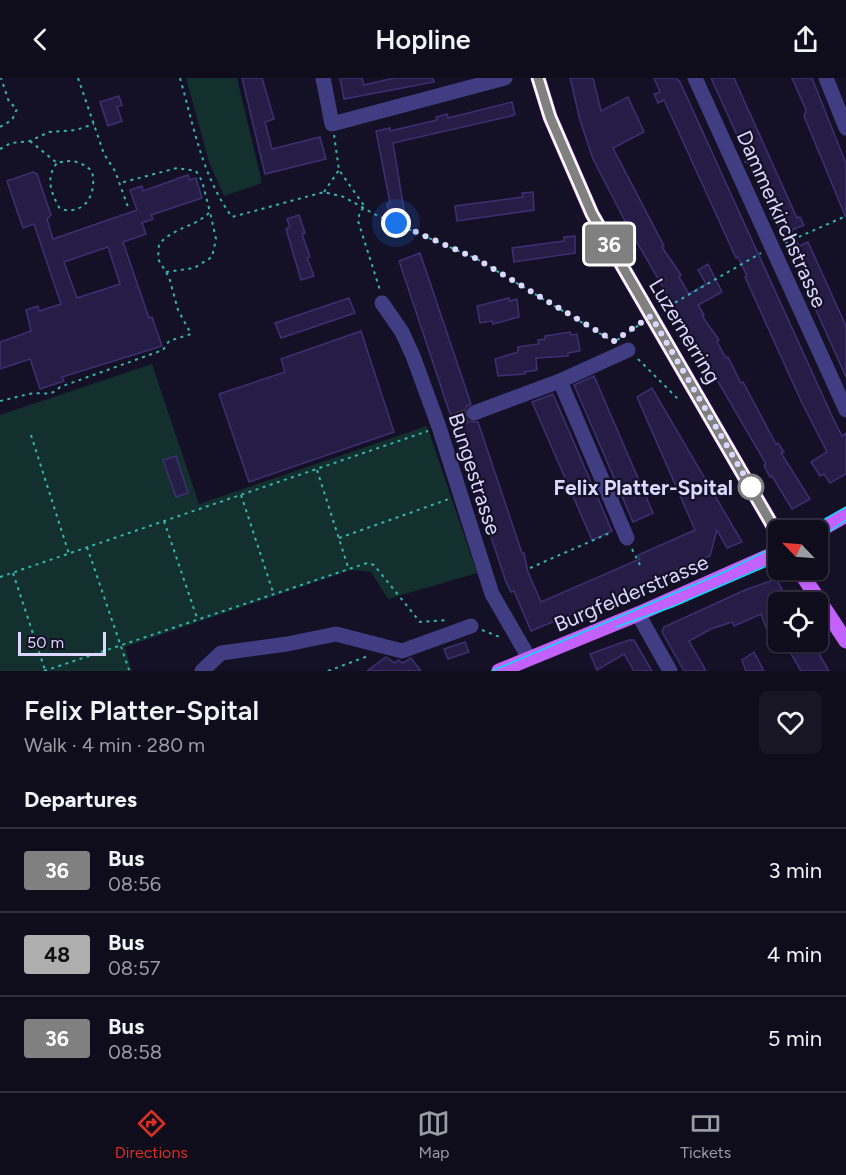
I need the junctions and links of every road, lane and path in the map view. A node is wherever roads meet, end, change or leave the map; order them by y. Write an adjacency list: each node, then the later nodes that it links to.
1 (1, 78): 11 (path)
2 (78, 78): 9 (path)
3 (180, 78): 16 (path)
4 (323, 78): 10 (street)
5 (505, 78): 10 (street)
6 (538, 78): 28 (main road, Luzernerring)
7 (695, 78): 25 (street, Dammerkirchstrasse)
8 (826, 78): 12 (street)
9 (94, 123): 13 (path); 19 (path)
10 (332, 124): 17 (path)
11 (0, 127)
12 (846, 128)
13 (30, 141): 14 (path); 15 (path)
14 (0, 149)
15 (57, 163): 15 (path)
16 (205, 169): 18 (path); 20 (path)
17 (339, 170): 20 (path); 22 (path)
18 (196, 171): 19 (path); 23 (path)
19 (120, 183): 21 (path)
20 (324, 192): 22 (path)
21 (128, 207)
22 (364, 207): 27 (path); 29 (path)
23 (210, 212): 26 (path); 26 (path)
24 (846, 216): 25 (path)
25 (772, 248): 28 (path); 34 (street, Dammerkirchstrasse)
26 (166, 272): 33 (path)
27 (382, 303): 36 (street, Bungestrasse)
28 (651, 316): 29 (path); 42 (main road, Luzernerring)
29 (614, 341): 30 (path)
30 (628, 350): 31 (street); 32 (path)
31 (560, 381): 35 (street); 45 (street)
32 (679, 400)
33 (0, 401)
34 (846, 410)
35 (474, 413)
36 (446, 424): 38 (path); 40 (street, Bungestrasse)
37 (31, 435): 48 (path)
38 (316, 469): 39 (path); 46 (path)
39 (241, 495): 43 (path); 58 (path)
40 (459, 496): 46 (path); 64 (street, Bungestrasse)
41 (846, 515): 44 (main road)
42 (769, 520)
43 (164, 521): 47 (path); 60 (path)
44 (828, 525)
45 (625, 533): 50 (path); 52 (path)
46 (339, 538): 51 (path)
47 (87, 547): 48 (path); 63 (path)
48 (69, 554): 53 (path)
49 (768, 556): 59 (main road, Burgfelderstrasse)
50 (640, 565)
51 (348, 567): 58 (path); 61 (path)
52 (530, 568)
53 (13, 573): 54 (path); 67 (path)
54 (0, 577)
55 (806, 580): 62 (main road)
56 (648, 583): 57 (path)
57 (651, 591)
58 (273, 593): 60 (path)
59 (638, 614): 64 (main road, Burgfelderstrasse); 71 (street)
60 (197, 619): 63 (path)
61 (471, 626): 64 (path); 68 (street)
62 (846, 641)
63 (121, 645): 66 (path); 67 (path)
64 (525, 652): 70 (main road, Burgfelderstrasse)
65 (368, 655): 69 (path)
66 (129, 670)
67 (45, 671)
68 (202, 671)
69 (328, 671)
70 (499, 671)
71 (670, 671)

